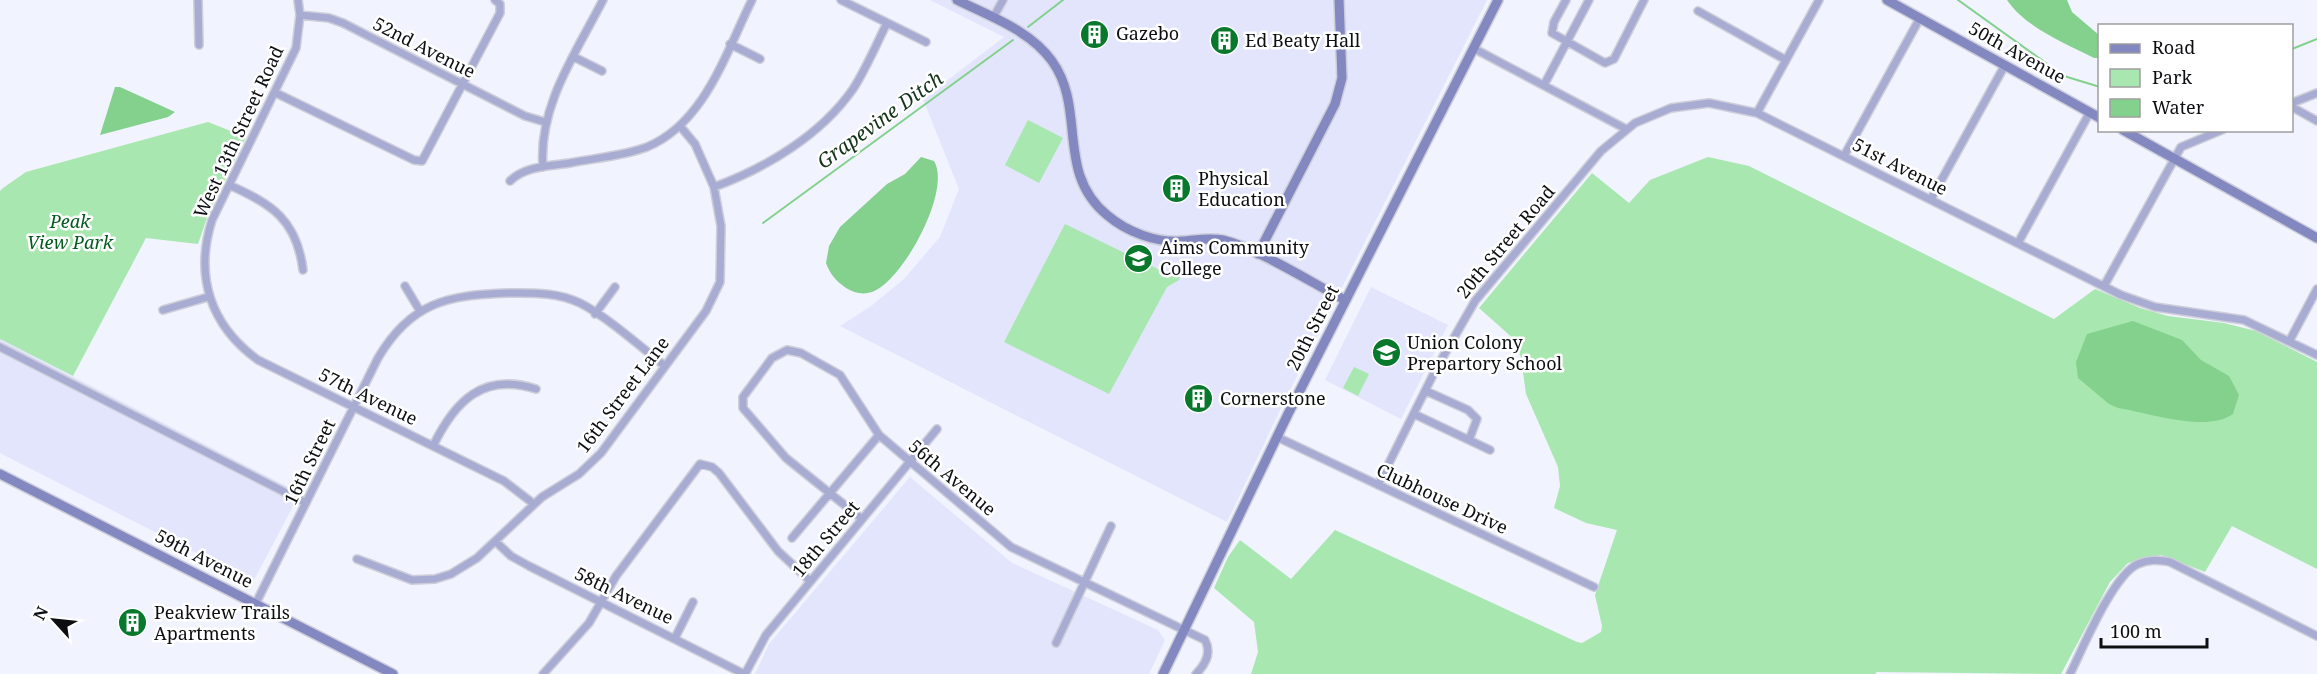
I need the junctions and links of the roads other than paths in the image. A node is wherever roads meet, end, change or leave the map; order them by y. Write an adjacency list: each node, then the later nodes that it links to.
1 (198, 0): 24 (street)
2 (298, 0): 17 (street)
3 (603, 0): 26 (street)
4 (752, 0): 23 (street)
5 (841, 0): 20 (street)
6 (957, 0): 18 (street)
7 (1003, 0): 18 (street)
8 (1339, 0): 55 (street)
9 (1498, 0): 25 (street, 20th Street)
10 (1566, 0): 22 (street)
11 (1589, 0): 22 (street)
12 (1644, 0): 22 (street)
13 (1819, 0): 28 (street)
14 (1887, 0): 19 (street, 50th Avenue)
15 (497, 2): 31 (street)
16 (1698, 11): 28 (street)
17 (300, 15): 31 (street, 52nd Avenue); 33 (street, West 13th Street Road)
18 (993, 18): 55 (street)
19 (1920, 18): 29 (street, 50th Avenue); 46 (street)
20 (887, 23): 21 (street); 51 (street)
21 (926, 42)
22 (1566, 43): 32 (street)
23 (730, 44): 27 (street); 42 (street)
24 (199, 45)
25 (1473, 48): 32 (street); 62 (street, 20th Street)
26 (574, 57): 30 (street); 41 (street)
27 (760, 59)
28 (1786, 60): 38 (street)
29 (2005, 65): 37 (street, 50th Avenue); 52 (street)
30 (602, 71)
31 (463, 84): 33 (street); 41 (street, 52nd Avenue)
32 (1544, 85): 43 (street)
33 (276, 93): 50 (street, West 13th Street Road)
34 (2317, 93): 35 (street)
35 (2293, 105)
36 (2293, 106): 40 (street)
37 (2090, 112): 39 (street, 50th Avenue); 54 (street)
38 (1757, 113): 43 (street, 51st Avenue); 46 (street, 51st Avenue)
39 (2098, 117)
40 (2317, 122)
41 (545, 123): 48 (street)
42 (680, 126): 48 (street); 51 (street, 16th Street Lane)
43 (1626, 129): 71 (street, 20th Street Road)
44 (2127, 132): 47 (street)
45 (2217, 132): 47 (street)
46 (1844, 156): 52 (street, 51st Avenue)
47 (2174, 159): 53 (street); 58 (street)
48 (543, 167): 49 (street)
49 (510, 181)
50 (229, 185): 56 (street); 61 (street, West 13th Street Road)
51 (714, 187): 69 (street, 16th Street Lane)
52 (1931, 199): 54 (street, 51st Avenue)
53 (2317, 238)
54 (2018, 243): 58 (street, 51st Avenue)
55 (1258, 255): 62 (street)
56 (303, 270)
57 (405, 286): 64 (street)
58 (2104, 286): 66 (street, 51st Avenue)
59 (615, 287): 65 (street)
60 (2317, 289): 66 (street)
61 (208, 297): 63 (street); 72 (street, 57th Avenue)
62 (1346, 300): 76 (street, 20th Street)
63 (163, 310)
64 (420, 311): 65 (street, 16th Street); 72 (street, 16th Street)
65 (595, 314): 69 (street, 16th Street)
66 (2290, 340): 68 (street, 51st Avenue)
67 (0, 347): 84 (street)
68 (2317, 355)
69 (664, 366): 85 (street, 16th Street Lane)
70 (537, 389): 78 (street)
71 (1426, 391): 73 (street, 20th Street Road); 77 (street)
72 (354, 408): 78 (street, 57th Avenue); 84 (street, 16th Street)
73 (1414, 414): 77 (street); 82 (street, 20th Street Road)
74 (937, 429): 80 (street, 18th Street)
75 (879, 435): 80 (street, 56th Avenue); 83 (street); 83 (street, 56th Avenue)
76 (1277, 437): 82 (street, Clubhouse Drive); 97 (street, 20th Street)
77 (1468, 440): 79 (street)
78 (433, 446): 85 (street, 57th Avenue)
79 (1490, 450)
80 (910, 462): 86 (street, 18th Street); 92 (street, 56th Avenue)
81 (0, 474): 96 (street, 59th Avenue)
82 (1378, 485): 93 (street, Clubhouse Drive)
83 (830, 493): 86 (street); 88 (street)
84 (306, 503): 96 (street, 16th Street)
85 (534, 504): 89 (street, 16th Street Lane)
86 (862, 519): 91 (street, 18th Street)
87 (1111, 526): 92 (street)
88 (792, 538)
89 (495, 541): 90 (street, 16th Street Lane); 94 (street, 58th Avenue)
90 (357, 559)
91 (810, 581): 94 (street); 103 (street, 18th Street)
92 (1084, 582): 97 (street, 56th Avenue); 100 (street)
93 (1594, 588)
94 (602, 602): 99 (street, 58th Avenue); 102 (street)
95 (693, 602): 99 (street)
96 (256, 603): 101 (street, 59th Avenue)
97 (1185, 630): 104 (street, 20th Street); 105 (street, 56th Avenue)
98 (2317, 636): 106 (street)
99 (675, 638): 103 (street, 58th Avenue)
100 (1056, 644)
101 (393, 674)
102 (543, 674)
103 (745, 674)
104 (1163, 674)
105 (1196, 674)
106 (2070, 674)

